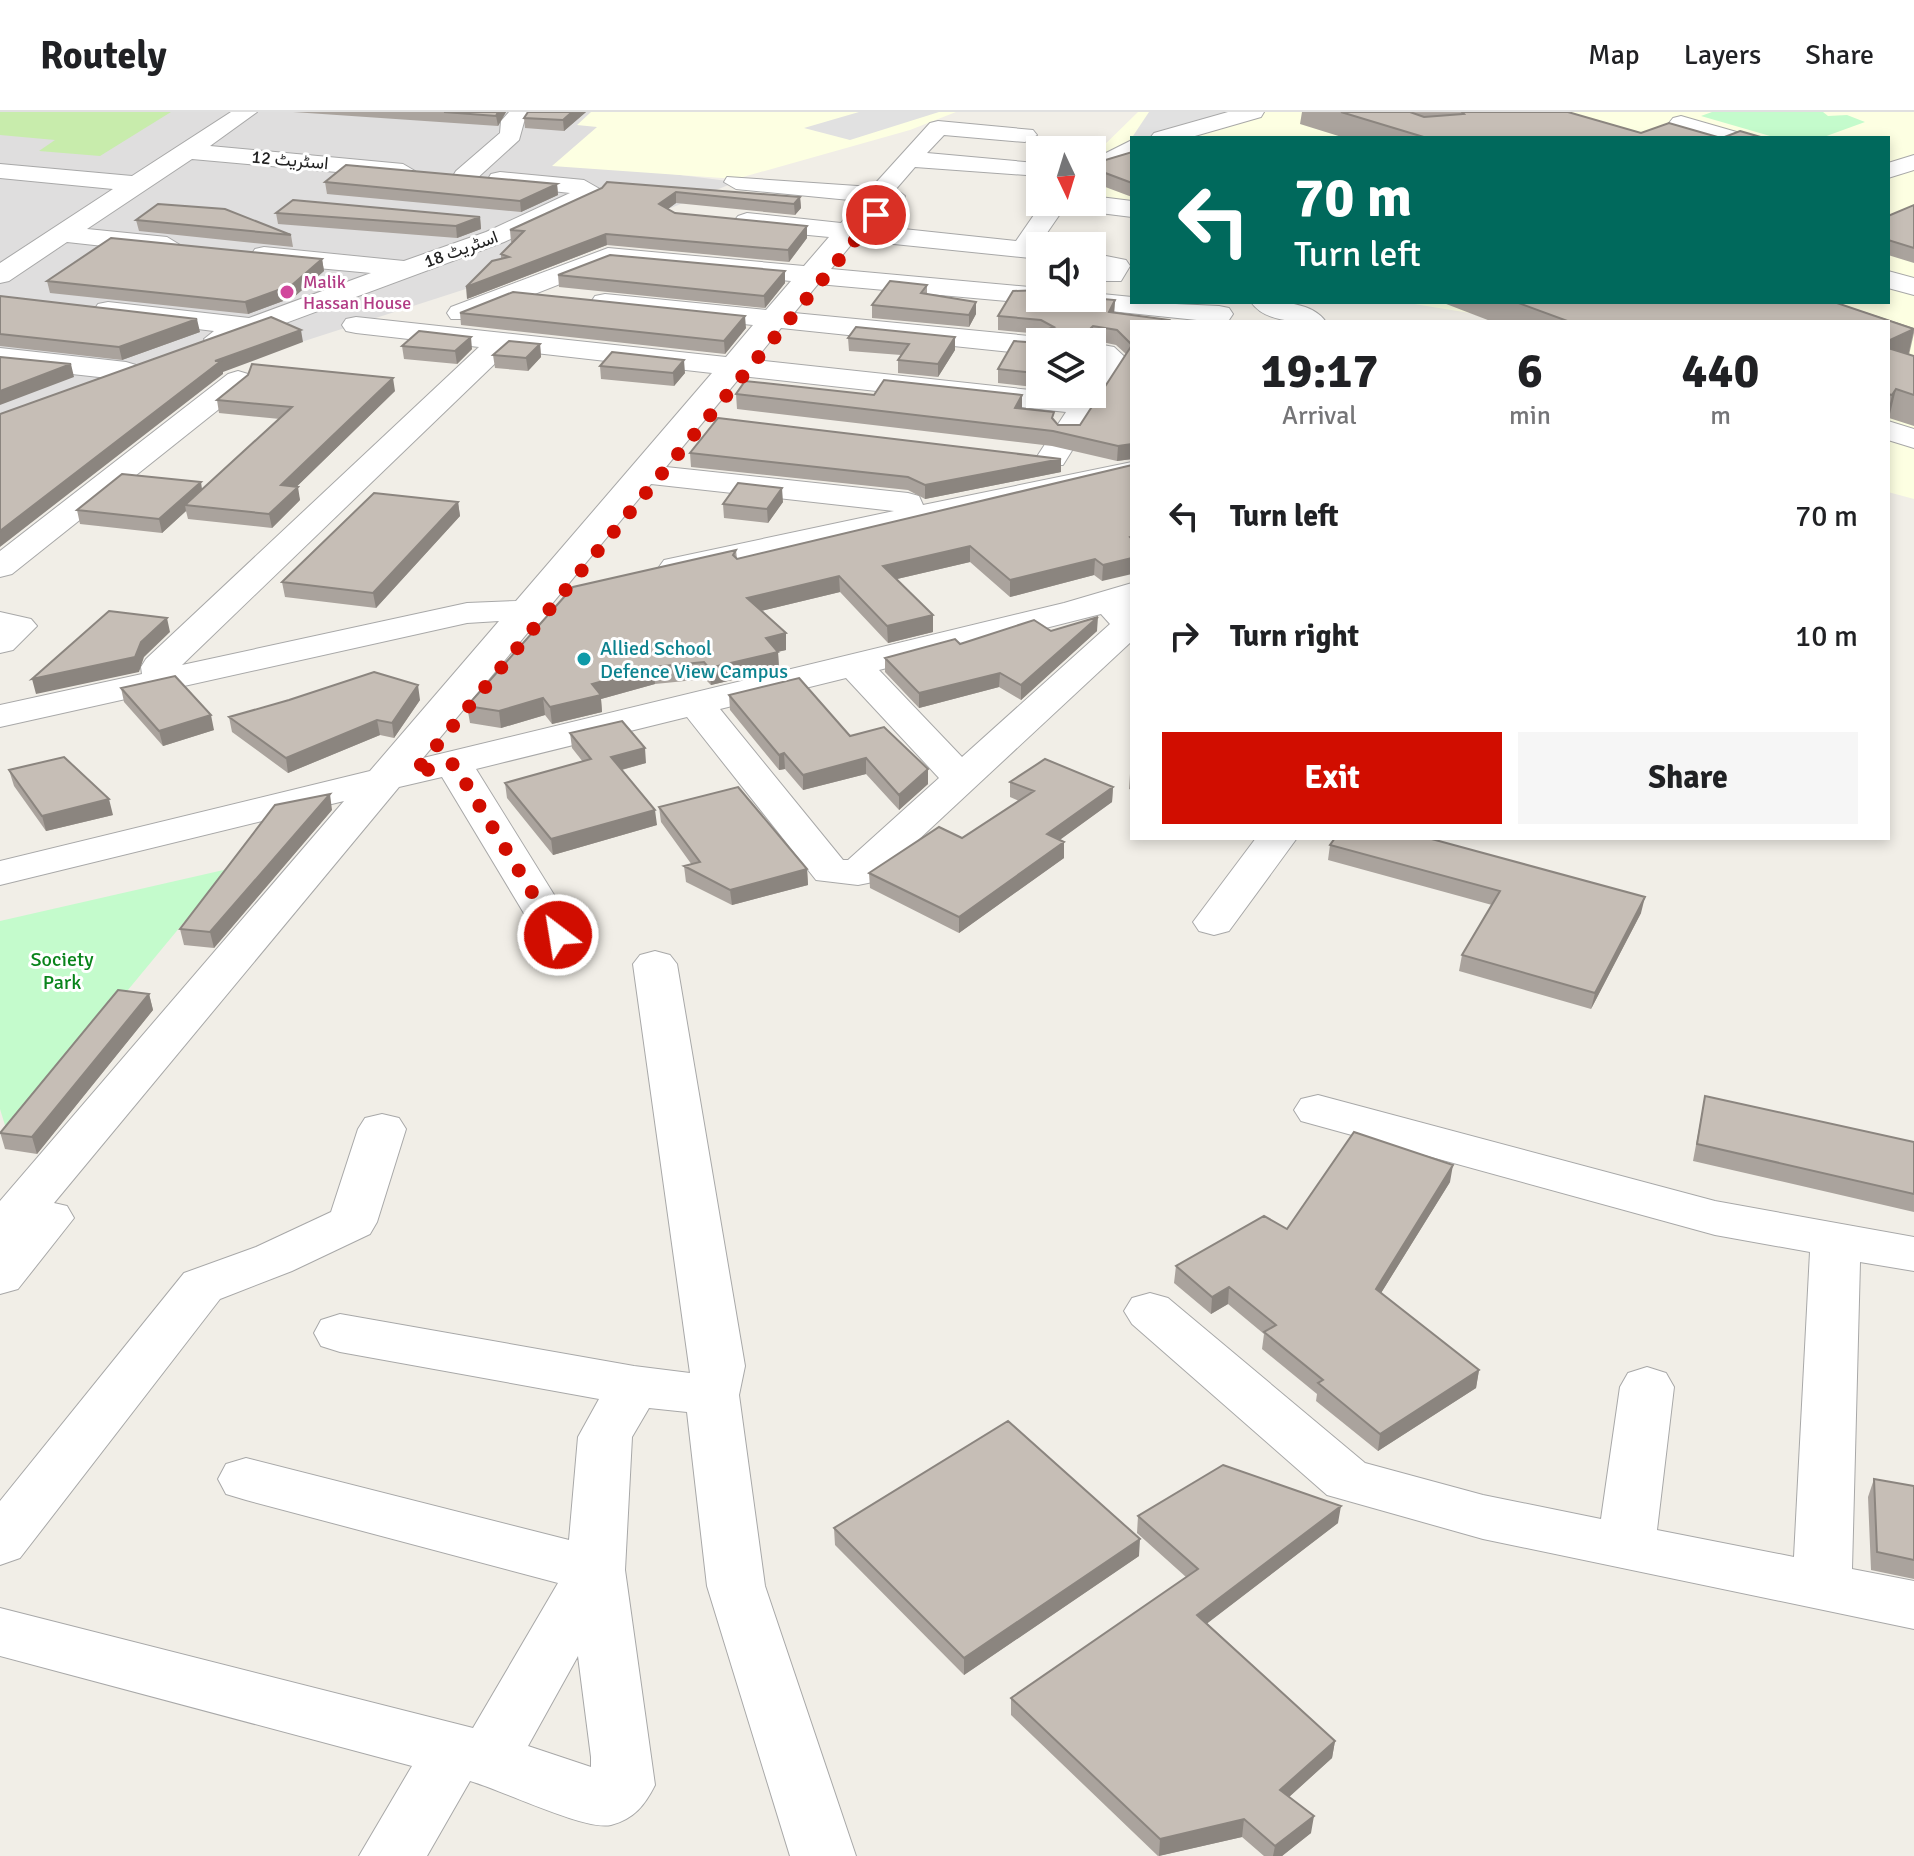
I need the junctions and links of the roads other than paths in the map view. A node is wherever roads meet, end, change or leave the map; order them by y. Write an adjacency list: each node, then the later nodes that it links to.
1 (246, 112): 11 (street)
2 (521, 112): 18 (street)
3 (1202, 112): 6 (street)
4 (1253, 112): 6 (street)
5 (1681, 123): 8 (street)
6 (1152, 129)
7 (1025, 135): 9 (street)
8 (1725, 136)
9 (930, 144): 15 (street); 23 (street)
10 (1130, 148): 12 (street)
11 (186, 151): 14 (street, اسٹریٹ 12); 20 (street)
12 (1106, 162)
13 (1914, 162): 16 (street)
14 (342, 165): 18 (street, اسٹریٹ 12); 22 (street)
15 (1026, 168)
16 (1890, 170)
17 (0, 171): 20 (street)
18 (465, 176): 21 (street, اسٹریٹ 12)
19 (736, 182): 23 (street)
20 (135, 184): 26 (street)
21 (584, 187): 30 (street, اسٹریٹ 18)
22 (311, 190)
23 (887, 195): 31 (street)
24 (57, 203): 26 (street)
25 (1106, 206): 27 (street)
26 (100, 207): 32 (street)
27 (1130, 209)
28 (466, 217): 30 (street)
29 (724, 219): 31 (street)
30 (530, 222): 36 (street, اسٹریٹ 18)
31 (855, 233): 34 (street); 37 (street)
32 (62, 234): 33 (street); 38 (street)
33 (188, 247)
34 (1026, 250)
35 (235, 252): 36 (street)
36 (408, 269): 50 (street, اسٹریٹ 18)
37 (819, 274): 43 (street); 44 (street); 48 (street)
38 (0, 275)
39 (1026, 275): 41 (street)
40 (1890, 280): 42 (street)
41 (1026, 285)
42 (1914, 287)
43 (512, 294): 48 (street); 51 (street)
44 (1026, 295)
45 (1106, 302): 47 (street)
46 (78, 307): 50 (street)
47 (1219, 313)
48 (784, 319): 53 (street); 58 (street)
49 (356, 325): 51 (street)
50 (253, 327): 54 (street, اسٹریٹ 18)
51 (413, 331): 52 (street)
52 (503, 340): 58 (street); 79 (street)
53 (1026, 345)
54 (196, 347)
55 (1106, 354): 60 (street)
56 (0, 357): 59 (street)
57 (154, 361): 59 (street)
58 (744, 366): 63 (street); 70 (street)
59 (126, 371): 62 (street)
60 (1106, 372)
61 (238, 380): 72 (street)
62 (70, 391)
63 (1026, 398)
64 (1083, 408): 68 (street)
65 (1890, 431): 66 (street)
66 (1914, 439)
67 (1021, 454): 68 (street)
68 (1052, 458): 69 (street)
69 (1126, 472): 71 (street)
70 (653, 476): 71 (street); 75 (street)
71 (946, 507): 73 (street)
72 (0, 567)
73 (643, 574)
74 (1119, 596): 78 (street); 84 (street)
75 (553, 599): 79 (street); 83 (street)
76 (0, 623): 77 (street)
77 (0, 642)
78 (852, 663): 80 (street); 84 (street)
79 (161, 680): 81 (street)
80 (696, 703): 82 (street); 84 (street)
81 (0, 716)
82 (454, 764): 83 (street); 88 (street)
83 (400, 776): 86 (street); 92 (street)
84 (961, 779)
85 (1276, 840): 87 (street)
86 (0, 873)
87 (1214, 922)
88 (558, 935)
89 (655, 964): 99 (street)
90 (1318, 1110): 93 (street)
91 (382, 1129): 101 (street)
92 (12, 1226)
93 (1836, 1238): 94 (street); 104 (street)
94 (1914, 1254)
95 (1150, 1311): 102 (street)
96 (340, 1333): 97 (street)
97 (634, 1386): 99 (street); 103 (street)
98 (1647, 1387): 102 (street)
99 (712, 1395): 109 (street)
100 (246, 1479): 103 (street)
101 (0, 1542)
102 (1626, 1547): 104 (street)
103 (596, 1570): 107 (street); 107 (street)
104 (1822, 1587): 105 (street)
105 (1914, 1605)
106 (0, 1632): 107 (street)
107 (471, 1755): 108 (street)
108 (392, 1856)
109 (823, 1856)

